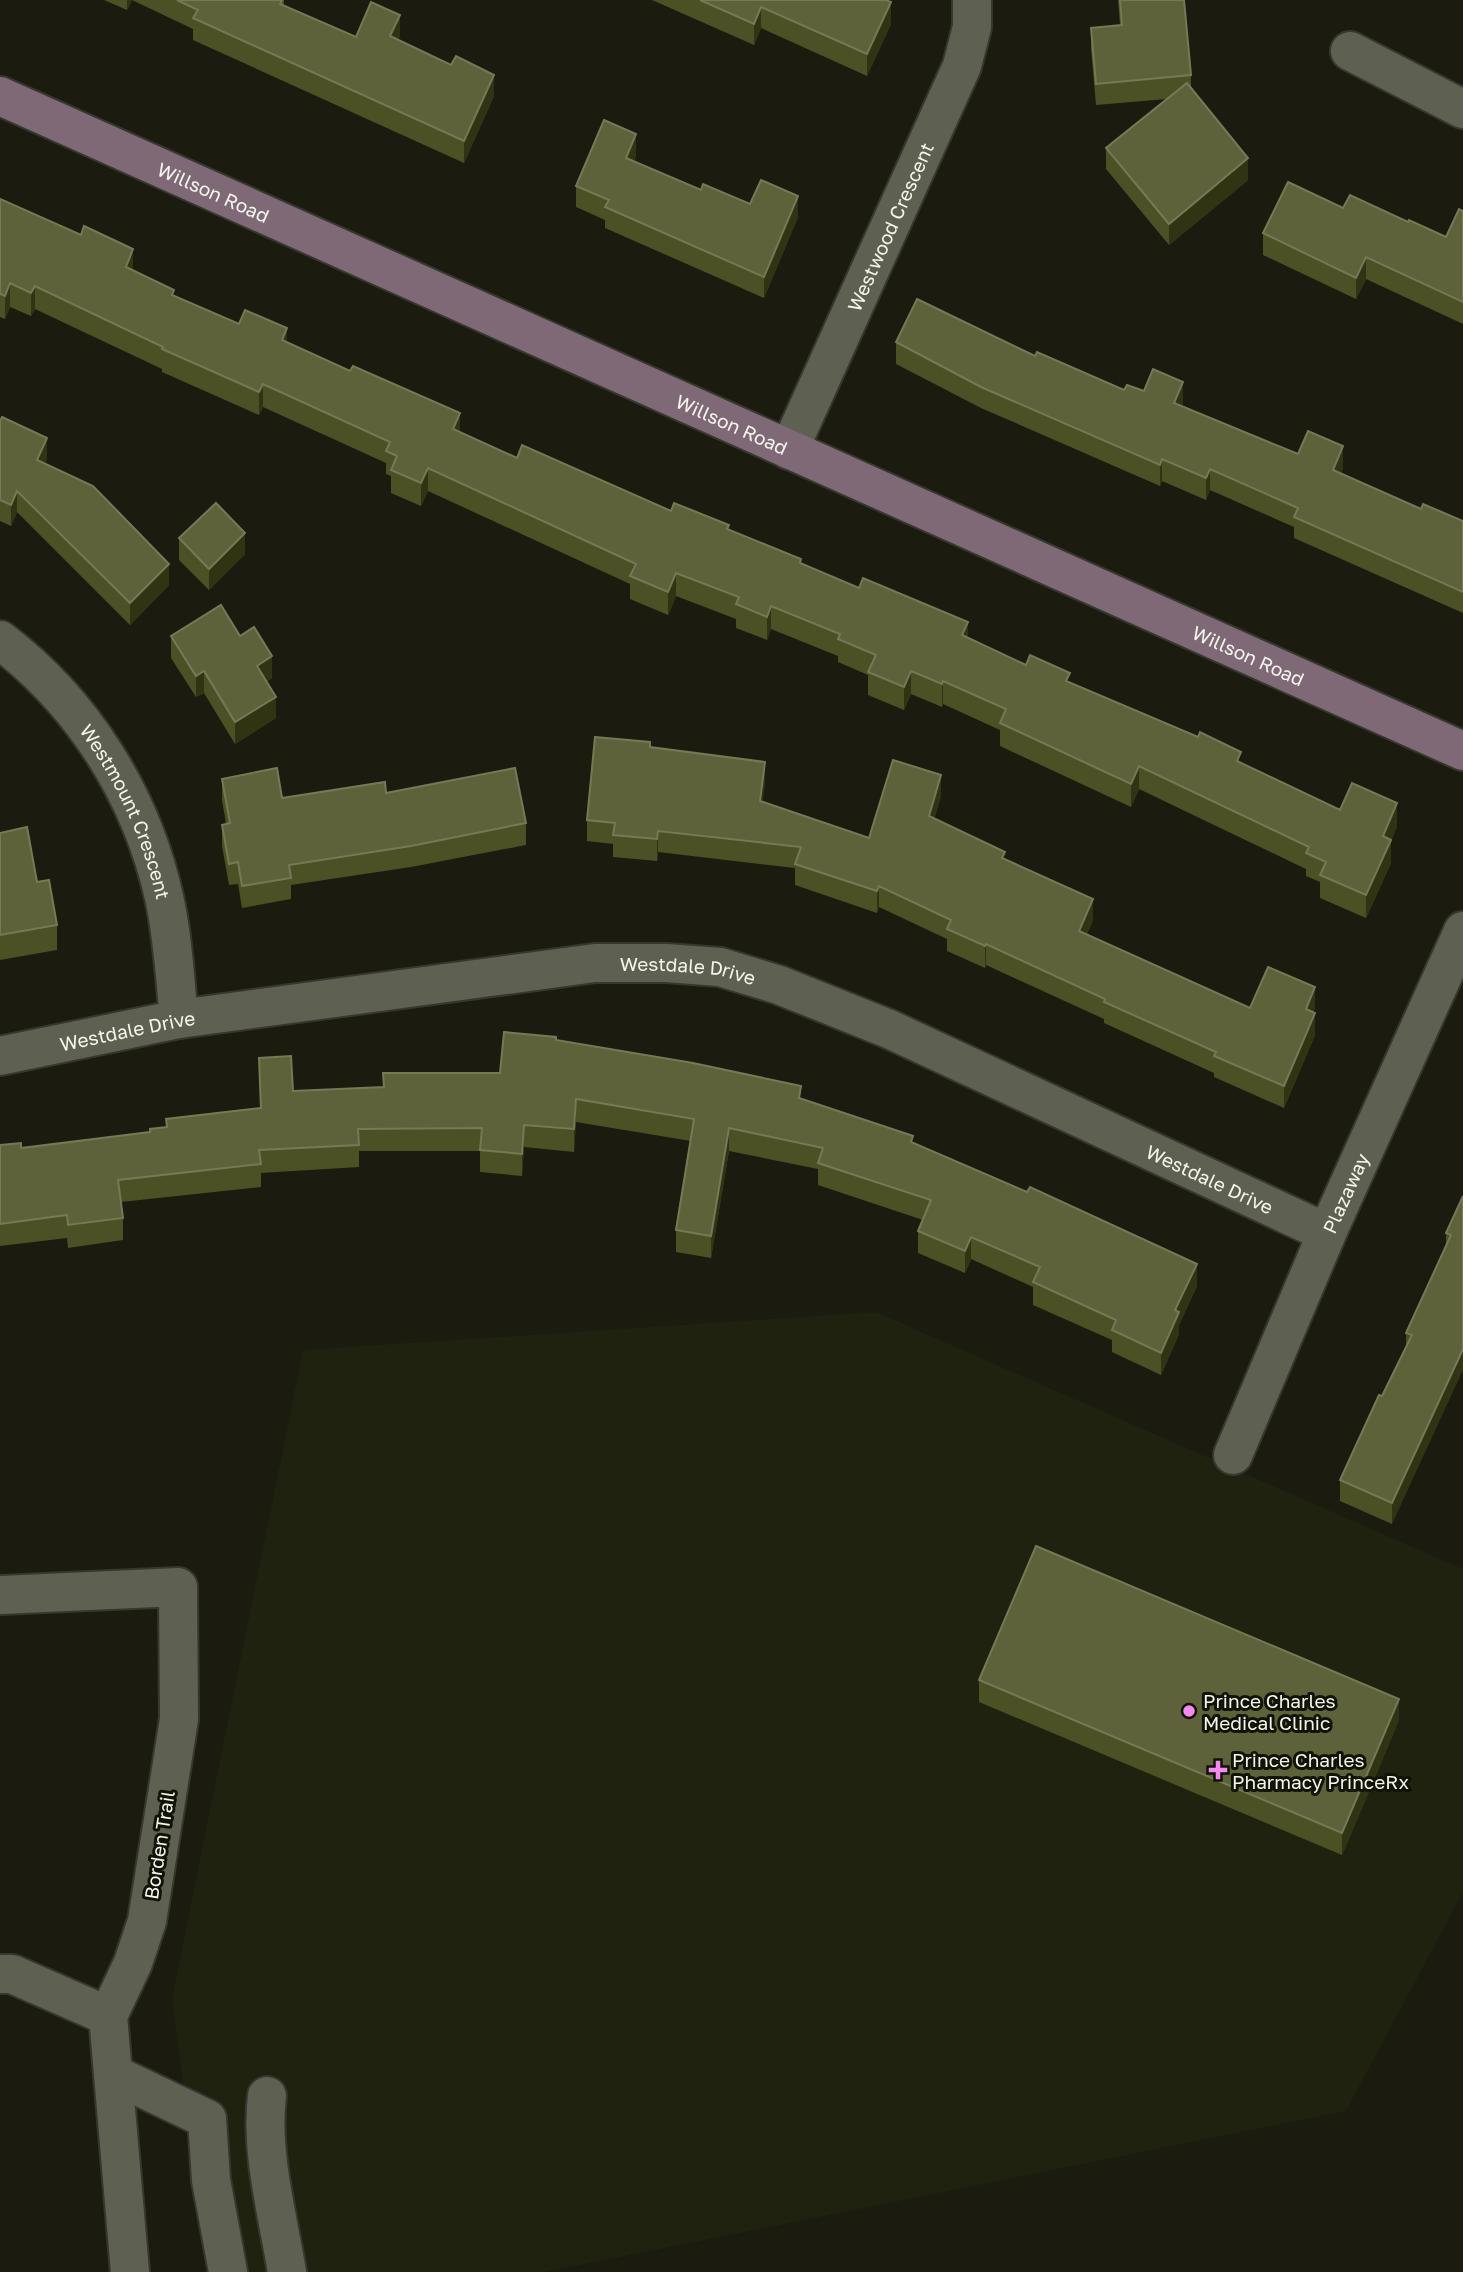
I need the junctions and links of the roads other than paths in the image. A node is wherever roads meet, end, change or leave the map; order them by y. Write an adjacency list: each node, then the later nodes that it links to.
1 (972, 0): 5 (street, Westwood Crescent)
2 (1350, 51): 4 (street)
3 (0, 96): 5 (street, Willson Road)
4 (1463, 109)
5 (789, 450): 7 (street, Willson Road)
6 (0, 640): 9 (street, Westmount Crescent)
7 (1463, 751)
8 (1463, 931): 11 (street, Plazaway)
9 (179, 1020): 10 (street, Westdale Drive); 11 (street, Westdale Drive)
10 (0, 1056)
11 (1327, 1233): 12 (street, Plazaway)
12 (1233, 1455)
13 (0, 1595): 15 (street, Borden Trail)
14 (0, 1974): 15 (street)
15 (108, 2015): 16 (street)
16 (113, 2074): 17 (street); 18 (street)
17 (206, 2119): 19 (street); 20 (street)
18 (130, 2272)
19 (228, 2272)
20 (287, 2272)

